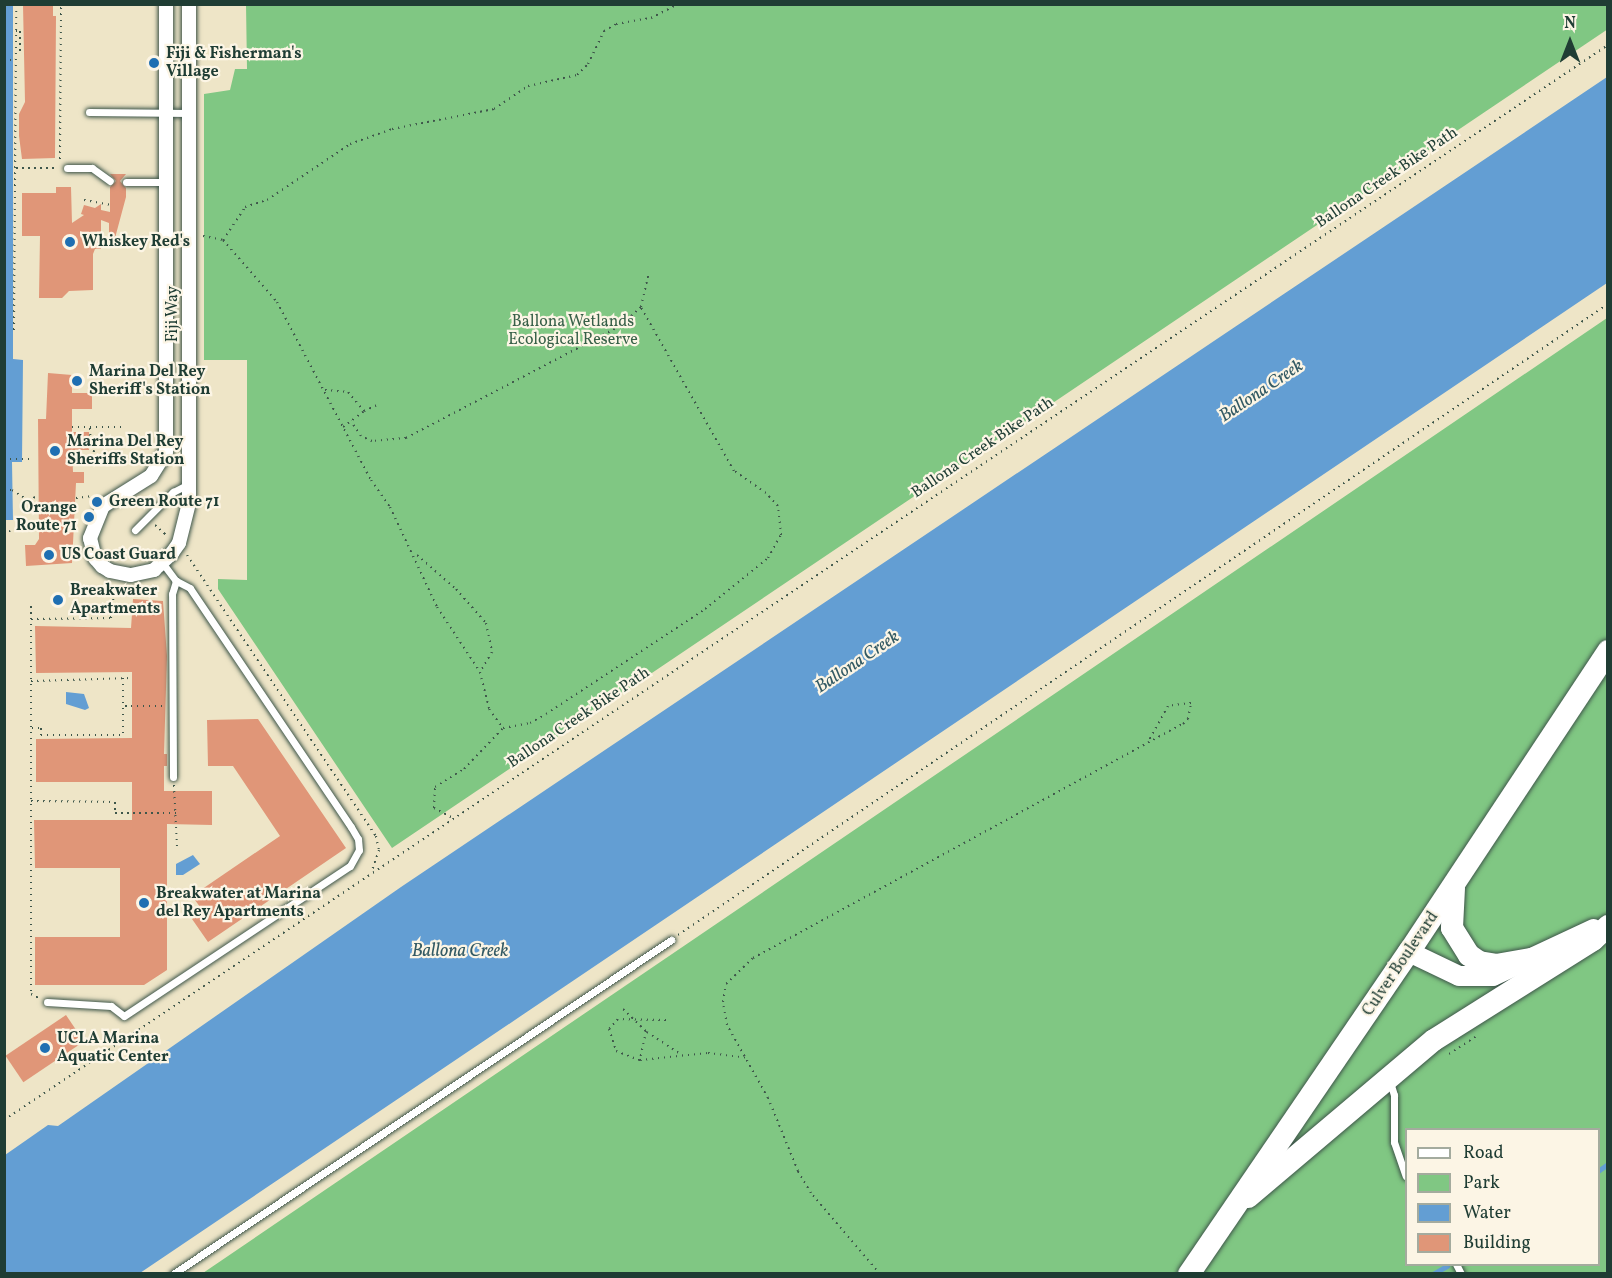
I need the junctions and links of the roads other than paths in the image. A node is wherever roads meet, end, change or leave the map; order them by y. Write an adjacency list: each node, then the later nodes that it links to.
1 (166, 4): 5 (street, Fiji Way)
2 (189, 4): 4 (street, Fiji Way)
3 (89, 112): 5 (lane)
4 (189, 112): 5 (lane); 11 (street, Fiji Way)
5 (167, 113): 9 (street, Fiji Way)
6 (64, 168): 7 (lane)
7 (110, 181)
8 (126, 182): 9 (lane)
9 (167, 182): 10 (street, Fiji Way)
10 (167, 235): 11 (street); 14 (street, Fiji Way)
11 (190, 236): 12 (street, Fiji Way)
12 (190, 483): 13 (lane); 14 (street, Fiji Way)
13 (135, 530)
14 (163, 564): 15 (lane)
15 (176, 581): 17 (lane); 24 (lane)
16 (1608, 651): 18 (main road, Culver Boulevard)
17 (174, 777)
18 (1455, 884): 22 (main road, Culver Boulevard); 23 (main road)
19 (1608, 922): 23 (main road)
20 (1608, 926): 25 (main road)
21 (671, 940): 28 (lane)
22 (1409, 952): 23 (main road); 27 (main road, Culver Boulevard)
23 (1537, 958)
24 (47, 1002)
25 (1388, 1077): 26 (lane); 27 (main road)
26 (1405, 1171)
27 (1231, 1211): 29 (main road, Culver Boulevard)
28 (173, 1274)
29 (1189, 1274)

